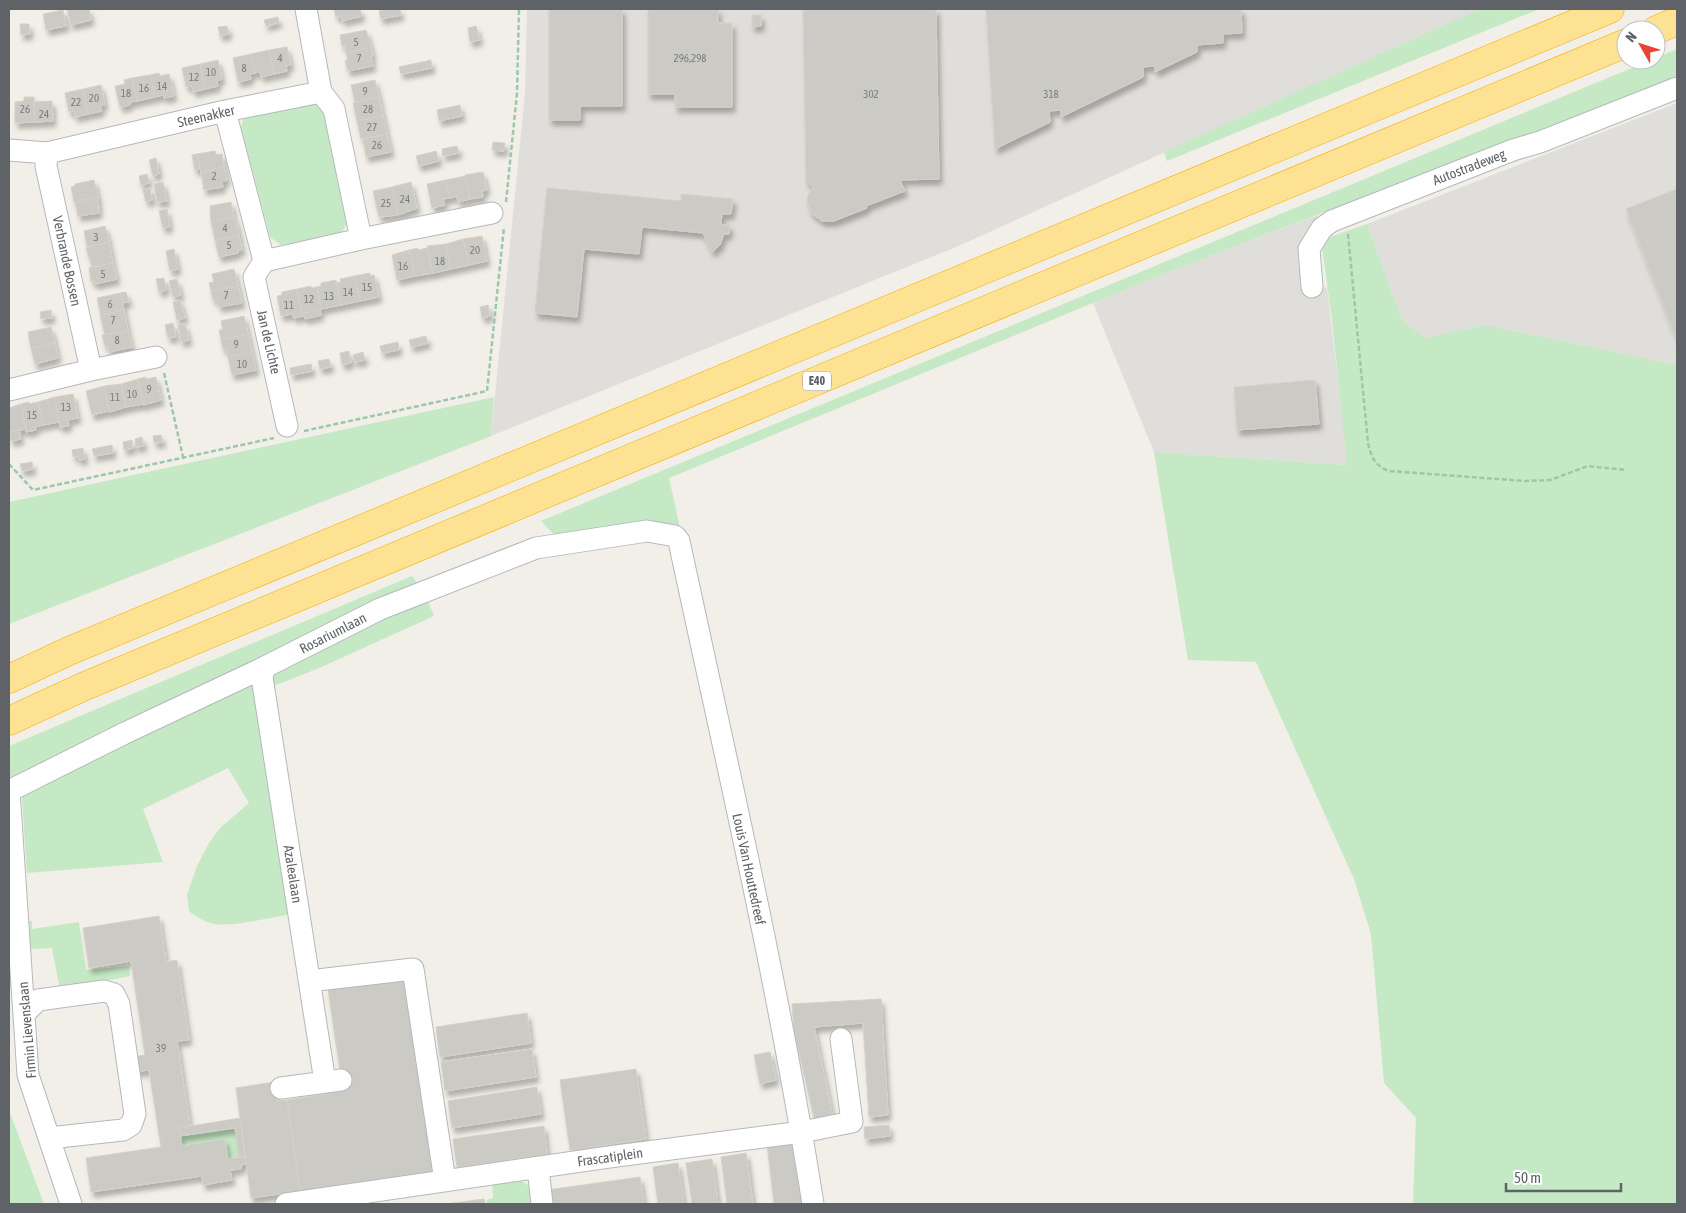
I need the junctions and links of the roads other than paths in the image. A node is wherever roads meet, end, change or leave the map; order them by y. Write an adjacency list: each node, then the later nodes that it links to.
1 (306, 9): 5 (street)
2 (1610, 9): 19 (highway)
3 (1616, 47): 20 (highway, E40)
4 (1677, 88): 12 (street, Autostradeweg)
5 (321, 92): 6 (street, Steenakker); 10 (street)
6 (225, 111): 8 (street, Steenakker); 11 (street, Jan de Lichte)
7 (9, 150): 8 (street, Steenakker)
8 (47, 153): 14 (street, Verbrande Bossen)
9 (501, 214): 10 (street)
10 (360, 239): 11 (street)
11 (259, 269): 16 (street, Jan de Lichte)
12 (1312, 287)
13 (156, 357): 14 (street)
14 (91, 370): 15 (street)
15 (9, 390)
16 (289, 431)
17 (675, 536): 18 (street, Rosariumlaan); 27 (street, Louis Van Houttedreef)
18 (265, 667): 21 (street, Rosariumlaan); 22 (street, Azalealaan)
19 (9, 679)
20 (9, 721)
21 (9, 791): 23 (street, Firmin Lievenslaan)
22 (309, 981): 26 (street, Azalealaan); 30 (street)
23 (25, 1013): 25 (street, Firmin Lievenslaan); 28 (street)
24 (841, 1038): 27 (street, Frascatiplein)
25 (18, 1075): 28 (street, Firmin Lievenslaan)
26 (281, 1088)
27 (802, 1132): 29 (street, Frascatiplein); 35 (street, Louis Van Houttedreef)
28 (49, 1138): 32 (street, Firmin Lievenslaan)
29 (538, 1168): 30 (street, Frascatiplein); 34 (street)
30 (445, 1182): 31 (street, Frascatiplein)
31 (339, 1201): 33 (street, Frascatiplein)
32 (71, 1204)
33 (286, 1204)
34 (542, 1204)
35 (813, 1204)

